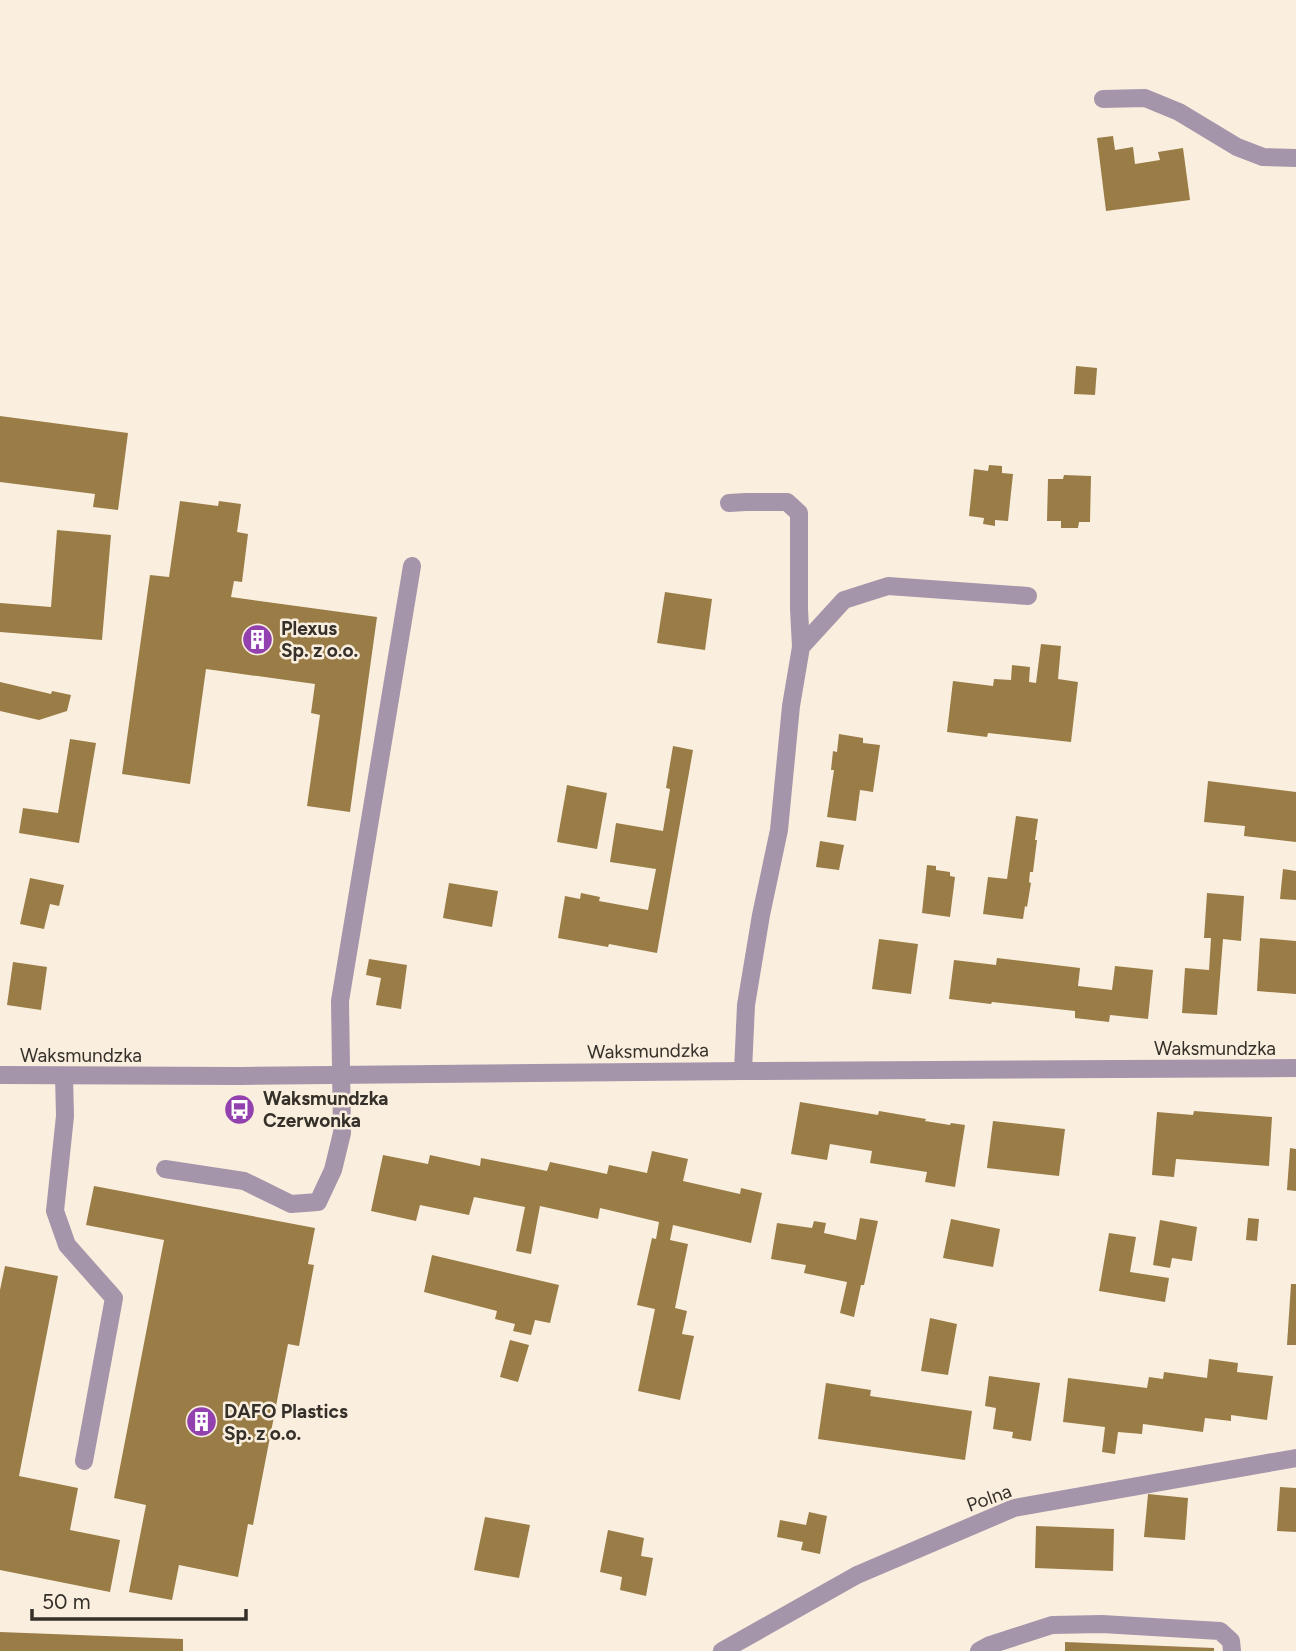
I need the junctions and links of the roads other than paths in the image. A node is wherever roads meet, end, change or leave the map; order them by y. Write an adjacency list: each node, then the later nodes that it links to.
1 (1103, 99): 2 (street)
2 (1296, 158)
3 (729, 503): 6 (street)
4 (412, 566): 9 (street)
5 (1028, 596): 6 (street)
6 (801, 647): 8 (street)
7 (1296, 1068): 8 (street, Waksmundzka)
8 (743, 1071): 9 (street, Waksmundzka)
9 (341, 1075): 11 (street, Waksmundzka); 12 (street)
10 (0, 1076): 11 (street, Waksmundzka)
11 (64, 1076): 14 (street)
12 (165, 1169)
13 (1296, 1458): 15 (street, Polna)
14 (84, 1461)
15 (722, 1651)
16 (979, 1651): 17 (street)
17 (1232, 1651)

